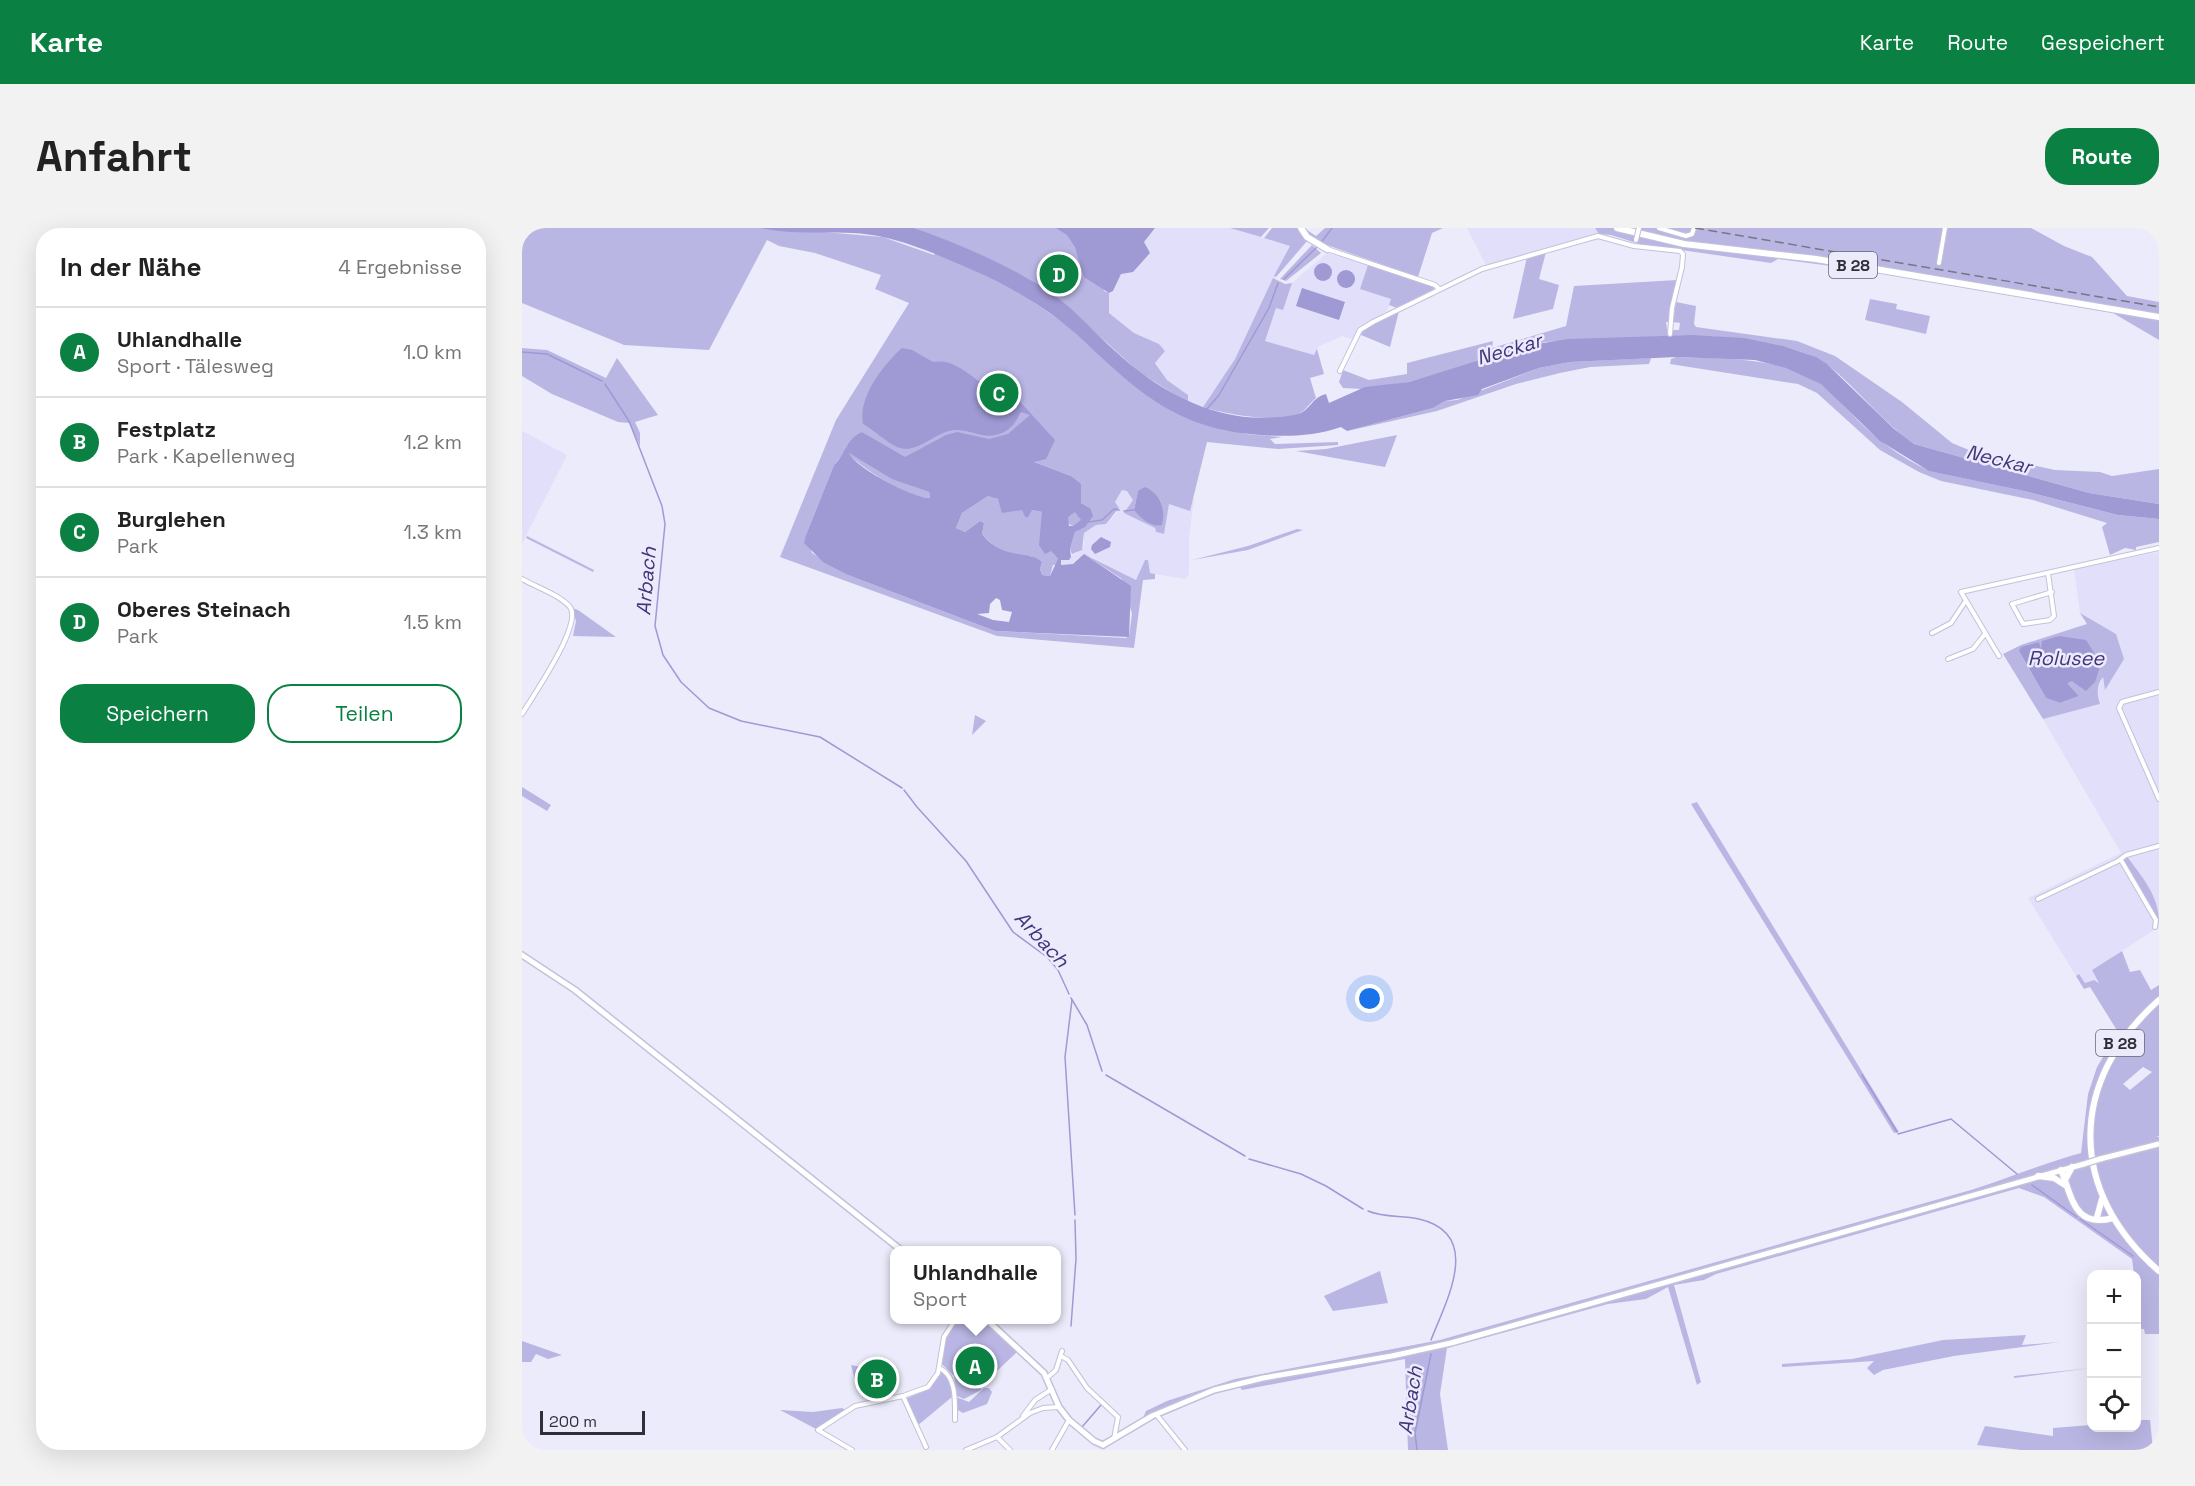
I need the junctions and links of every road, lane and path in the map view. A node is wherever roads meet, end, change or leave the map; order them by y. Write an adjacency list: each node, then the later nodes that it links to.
1 (1301, 228): 8 (main road)
2 (1617, 228): 11 (main road, B 28)
3 (1639, 228): 7 (street, bridge)
4 (1659, 228): 5 (street)
5 (1694, 228)
6 (1945, 228): 9 (street)
7 (1634, 246): 10 (street); 12 (street)
8 (1325, 248): 10 (street)
9 (1939, 263)
10 (1439, 289): 13 (street)
11 (2159, 317)
12 (1670, 334)
13 (1340, 371)
14 (2159, 548): 15 (street)
15 (2048, 573): 17 (street); 18 (street)
16 (522, 579): 24 (street)
17 (2052, 592): 17 (street)
18 (1965, 603): 19 (street); 20 (street)
19 (1932, 633)
20 (1985, 634): 21 (street); 22 (street)
21 (1999, 656)
22 (1948, 659)
23 (2159, 692): 25 (street)
24 (522, 714)
25 (2157, 791): 26 (street)
26 (2159, 799)
27 (2159, 846): 28 (street)
28 (2121, 858): 29 (street); 30 (street)
29 (2038, 899)
30 (2155, 927)
31 (522, 956): 41 (main road)
32 (2159, 1000): 38 (main road, B 28)
33 (2159, 1144): 34 (main road, bridge)
34 (2072, 1167): 35 (main road); 37 (main road)
35 (2059, 1170): 36 (main road); 37 (main road)
36 (2038, 1176): 37 (main road); 50 (main road)
37 (2064, 1182): 40 (main road)
38 (2101, 1196): 39 (main road, B 28); 40 (main road)
39 (2111, 1215): 40 (main road); 42 (main road, B 28)
40 (2095, 1218)
41 (895, 1246)
42 (2159, 1271)
43 (953, 1324): 45 (street)
44 (991, 1324): 46 (main road)
45 (939, 1368): 48 (street); 52 (street)
46 (1047, 1378): 47 (main road); 55 (street)
47 (1052, 1389): 49 (main road); 51 (street)
48 (903, 1396): 56 (street); 58 (street)
49 (1059, 1407): 51 (street); 53 (main road)
50 (1158, 1413): 55 (main road); 62 (street)
51 (1023, 1417): 54 (street)
52 (956, 1420)
53 (1069, 1420): 57 (main road); 61 (street)
54 (997, 1437): 59 (street); 60 (street)
55 (1114, 1439): 57 (main road)
56 (926, 1447)
57 (1103, 1448)
58 (852, 1450)
59 (966, 1450)
60 (1010, 1450)
61 (1052, 1450)
62 (1185, 1450)

